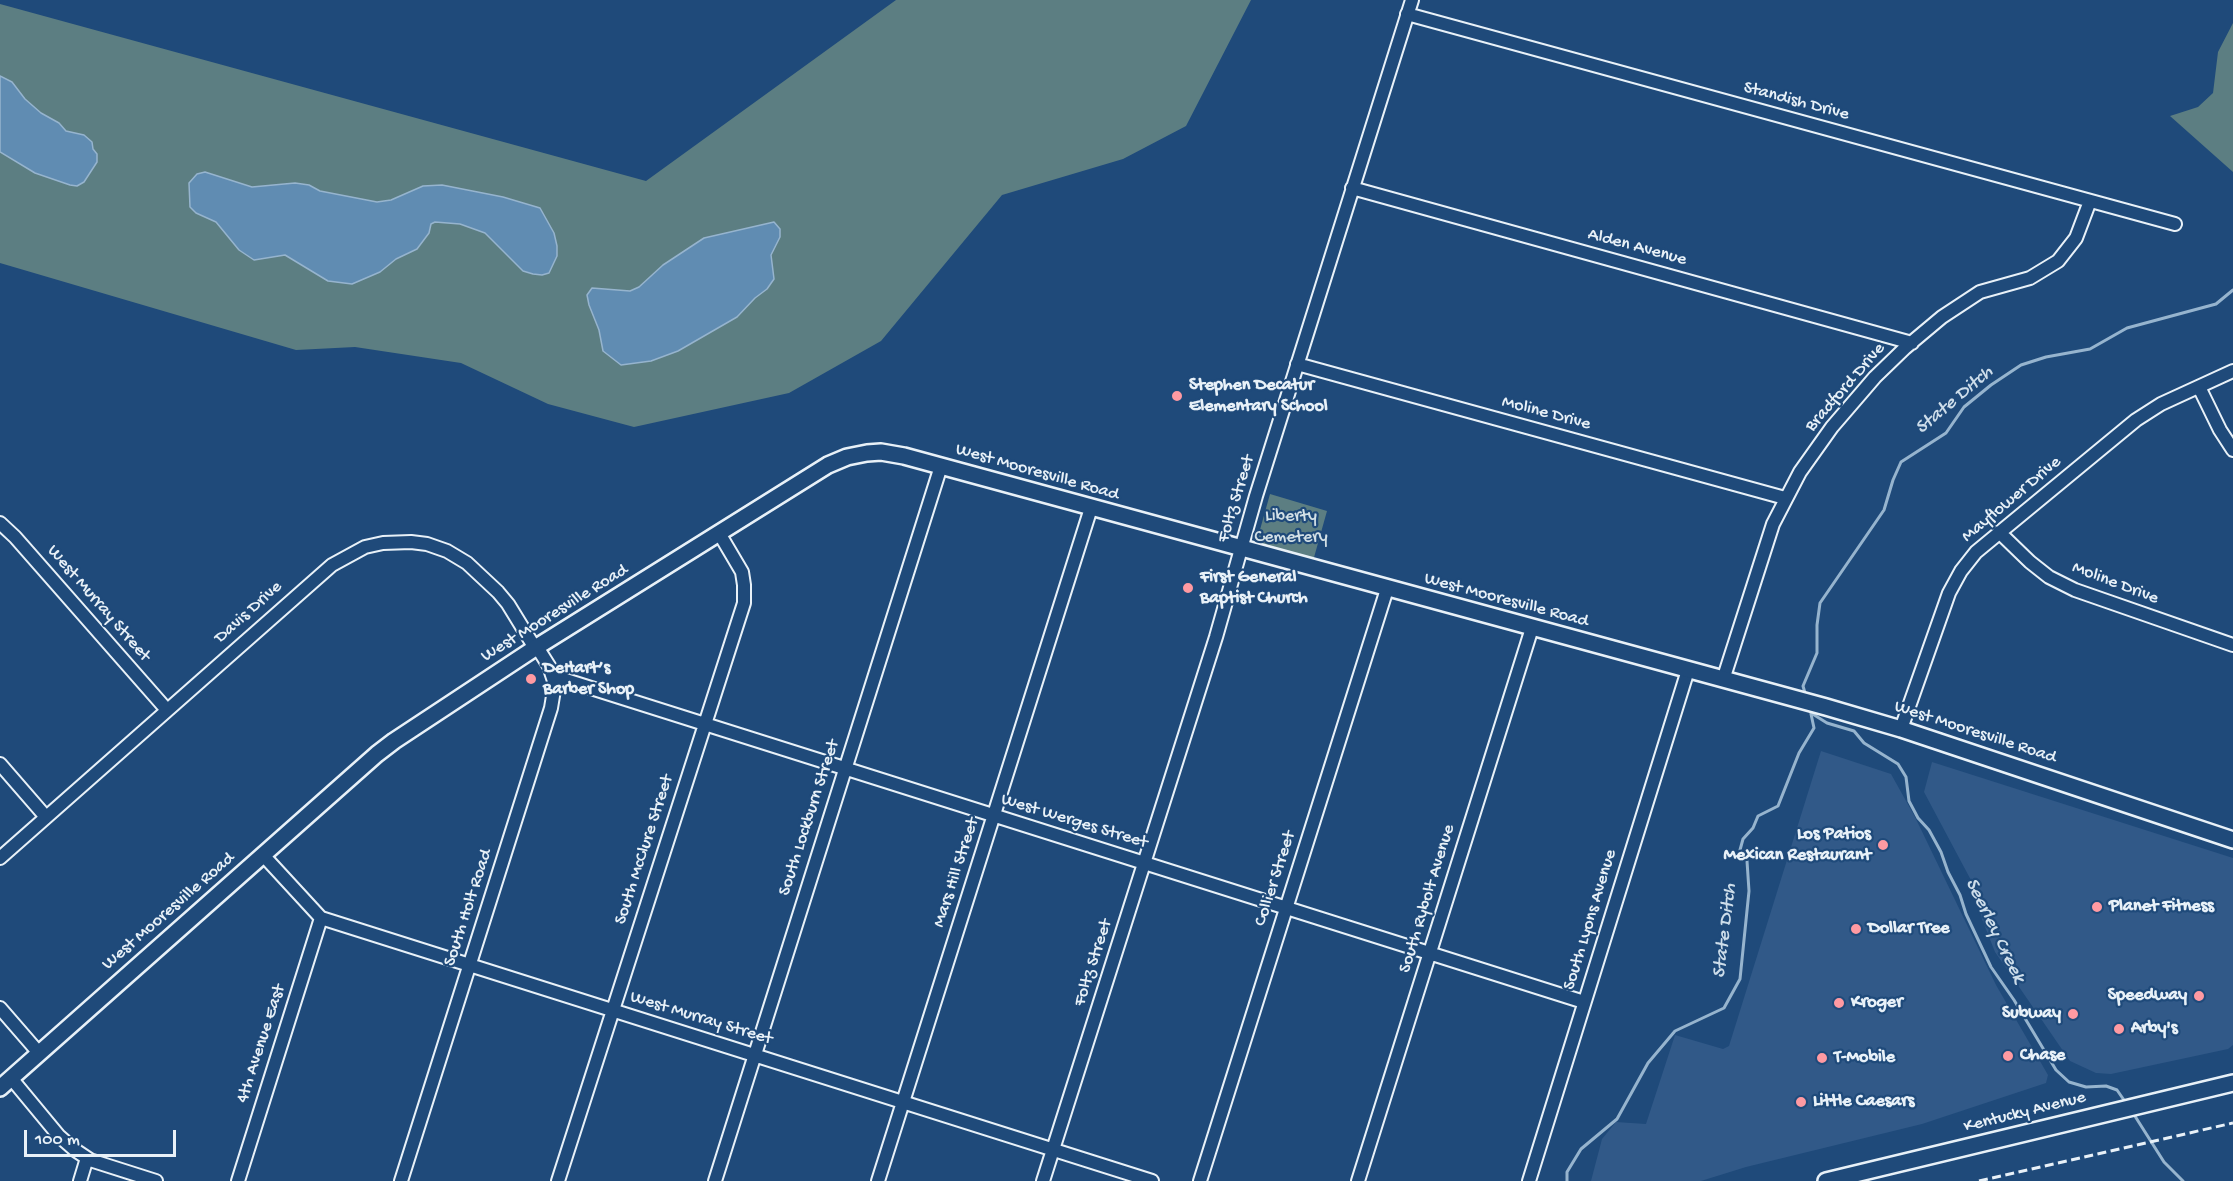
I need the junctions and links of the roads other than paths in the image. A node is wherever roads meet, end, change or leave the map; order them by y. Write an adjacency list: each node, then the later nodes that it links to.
1 (1412, 0): 2 (street, Foltz Street)
2 (1407, 14): 3 (street, Foltz Street); 4 (street, Standish Drive)
3 (1352, 188): 6 (street, Alden Avenue); 7 (street, Foltz Street)
4 (2090, 201): 5 (street, Standish Drive); 6 (street, Bradford Drive)
5 (2175, 224)
6 (1912, 343): 12 (street, Bradford Drive)
7 (1297, 364): 12 (street, Moline Drive); 17 (street, Foltz Street)
8 (2233, 371): 9 (street, Mayflower Drive)
9 (2199, 387): 10 (street); 15 (street, Mayflower Drive)
10 (2233, 450)
11 (941, 466): 13 (main road, West Mooresville Road); 16 (main road, West Mooresville Road); 29 (street, South Lockburn Street)
12 (1785, 498): 24 (street, Bradford Drive)
13 (1091, 508): 17 (main road, West Mooresville Road); 30 (street, Mars Hill Street)
14 (0, 523): 25 (street, West Murray Street)
15 (2000, 532): 20 (street, Moline Drive); 27 (street, Mayflower Drive)
16 (719, 533): 21 (main road, West Mooresville Road); 26 (street, South McClure Street)
17 (1240, 548): 18 (main road, West Mooresville Road); 35 (street, Foltz Street)
18 (1387, 589): 19 (main road, West Mooresville Road); 36 (street, Collier Street)
19 (1532, 628): 22 (main road, West Mooresville Road); 38 (street, South Rybolt Avenue)
20 (2233, 645)
21 (536, 648): 23 (street); 25 (street, Davis Drive); 33 (main road, West Mooresville Road)
22 (1688, 670): 24 (main road, West Mooresville Road); 40 (street, South Lyons Avenue)
23 (553, 676): 26 (street, West Werges Street); 39 (street, South Holt Road)
24 (1723, 680): 27 (main road, West Mooresville Road)
25 (168, 710): 31 (street, Davis Drive)
26 (705, 724): 29 (street, West Werges Street); 42 (street, South McClure Street)
27 (1901, 729): 32 (main road, West Mooresville Road)
28 (0, 764): 31 (street)
29 (844, 768): 30 (street, West Werges Street); 44 (street, South Lockburn Street)
30 (994, 816): 35 (street, West Werges Street); 47 (street, Mars Hill Street)
31 (46, 817): 34 (street, Davis Drive)
32 (2233, 840)
33 (263, 855): 37 (street, West Murray Street); 43 (main road, West Mooresville Road)
34 (0, 858)
35 (1145, 863): 36 (street, West Werges Street); 48 (street, Foltz Street)
36 (1286, 908): 38 (street, West Werges Street); 59 (street, Collier Street)
37 (321, 918): 39 (street, West Murray Street); 52 (street, 4th Avenue East)
38 (1430, 953): 40 (street, West Werges Street); 60 (street, South Rybolt Avenue)
39 (470, 966): 42 (street, West Murray Street); 53 (street, South Holt Road)
40 (1584, 1002): 61 (street, South Lyons Avenue)
41 (0, 1008): 43 (street)
42 (613, 1011): 44 (street, West Murray Street); 54 (street, South McClure Street)
43 (39, 1053): 45 (main road, West Mooresville Road)
44 (754, 1055): 47 (street, West Murray Street); 55 (street, South Lockburn Street)
45 (6, 1083): 49 (street)
46 (2233, 1083): 62 (main road, Kentucky Avenue)
47 (903, 1102): 48 (street, West Murray Street); 56 (street, Mars Hill Street)
48 (1053, 1150): 57 (street, Foltz Street); 58 (street, West Murray Street)
49 (87, 1158): 50 (street); 51 (street)
50 (80, 1181)
51 (156, 1181)
52 (238, 1181)
53 (402, 1181)
54 (558, 1181)
55 (715, 1181)
56 (878, 1181)
57 (1043, 1181)
58 (1152, 1181)
59 (1200, 1181)
60 (1358, 1181)
61 (1528, 1181)
62 (1826, 1181)

